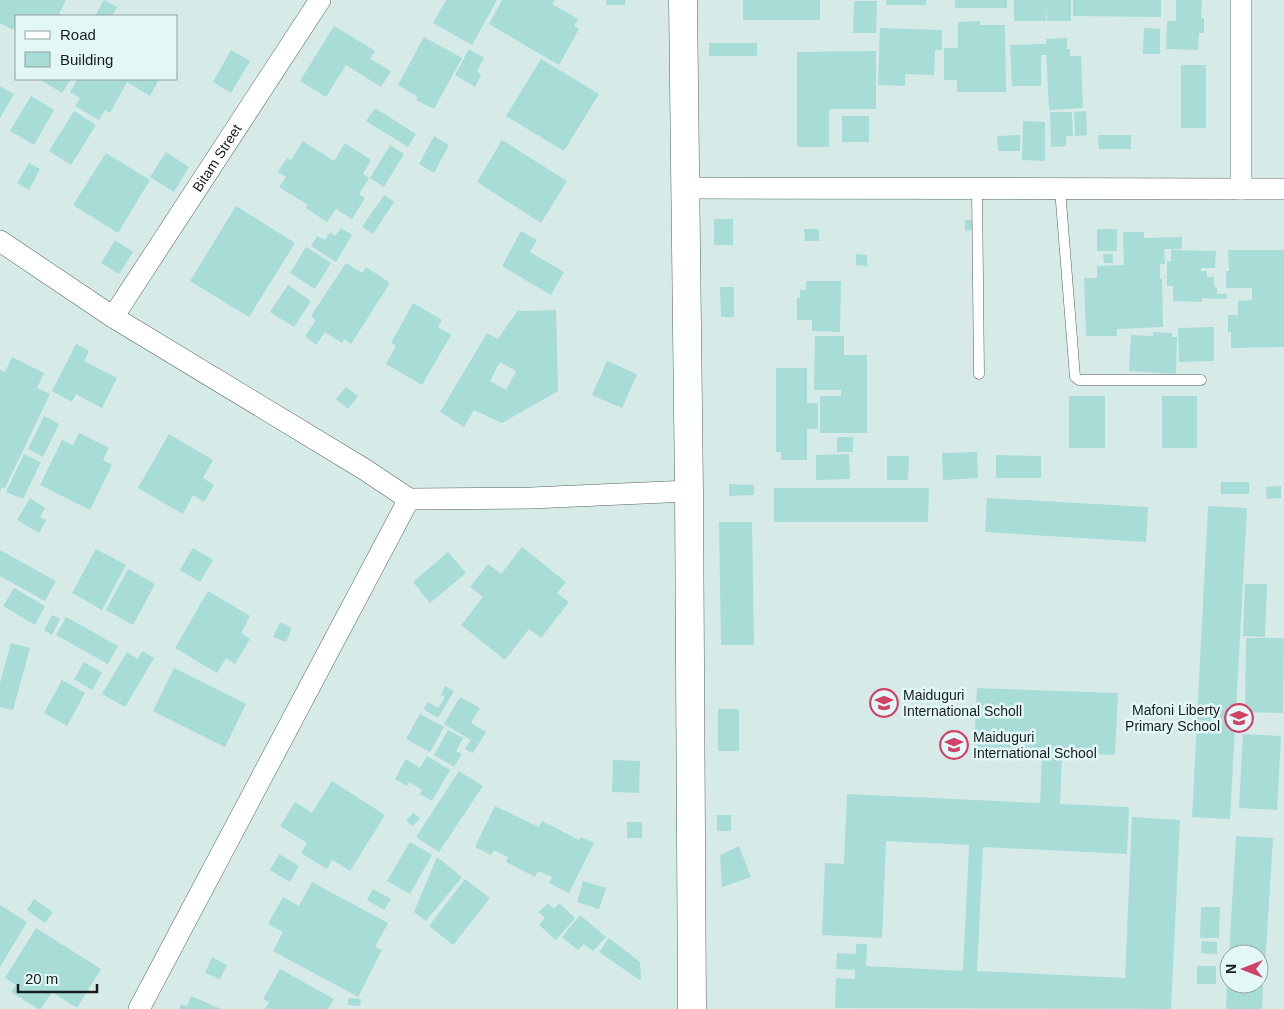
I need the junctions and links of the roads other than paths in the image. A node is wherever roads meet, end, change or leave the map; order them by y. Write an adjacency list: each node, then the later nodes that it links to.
1 (320, 0): 10 (street, Bitam Street)
2 (683, 0): 4 (street)
3 (1240, 0): 8 (street)
4 (684, 188): 5 (street); 13 (street)
5 (978, 188): 6 (street); 11 (lane)
6 (1060, 189): 8 (street); 12 (lane)
7 (1284, 189): 8 (street)
8 (1241, 190)
9 (0, 241): 10 (street)
10 (113, 317): 14 (street)
11 (979, 374)
12 (1201, 380)
13 (689, 491): 14 (street); 16 (street)
14 (409, 499): 15 (street)
15 (139, 1009)
16 (692, 1009)

